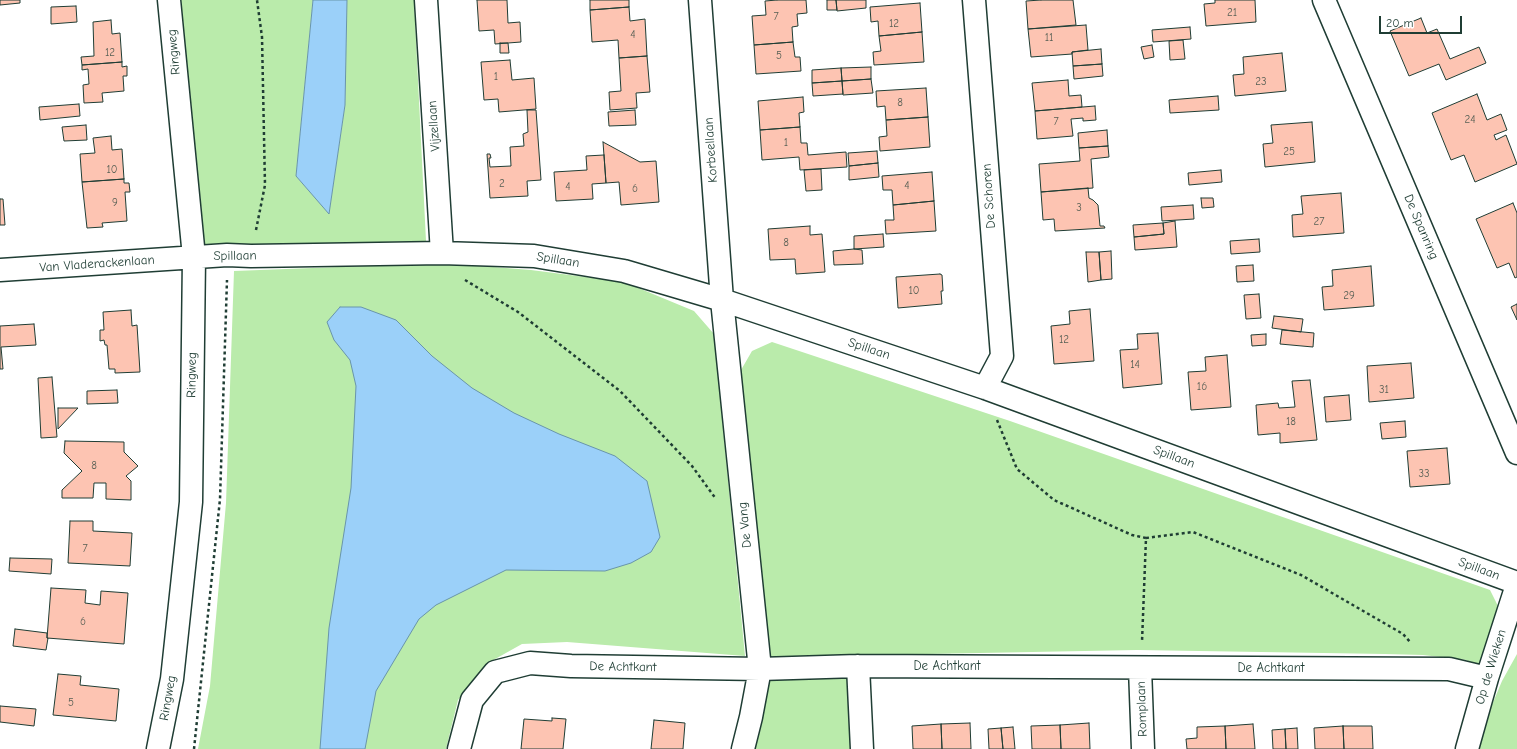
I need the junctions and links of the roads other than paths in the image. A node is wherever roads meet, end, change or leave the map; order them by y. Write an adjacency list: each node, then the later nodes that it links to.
1 (169, 0): 7 (street, Ringweg)
2 (426, 0): 6 (street, Vijzellaan)
3 (700, 0): 9 (street, Korbeellaan)
4 (974, 0): 10 (street, De Schoren)
5 (1324, 0): 11 (street, De Spanring)
6 (442, 253): 7 (street, Spillaan); 9 (street, Spillaan)
7 (194, 257): 8 (street, Van Vladerackenlaan); 17 (street, Ringweg)
8 (0, 270)
9 (722, 300): 10 (street, Spillaan); 15 (street, De Vang)
10 (985, 388): 12 (street, Spillaan)
11 (1517, 453)
12 (1517, 584): 16 (street, Op de Wieken)
13 (858, 666): 14 (street, De Achtkant); 15 (street, De Achtkant); 20 (street)
14 (1140, 668): 16 (street, De Achtkant); 21 (street, Romplaan)
15 (760, 669): 18 (street, De Achtkant); 19 (street, De Vang)
16 (1487, 678): 22 (street, Op de Wieken)
17 (158, 749)
18 (459, 749)
19 (743, 749)
20 (862, 749)
21 (1143, 749)
22 (1468, 749)

